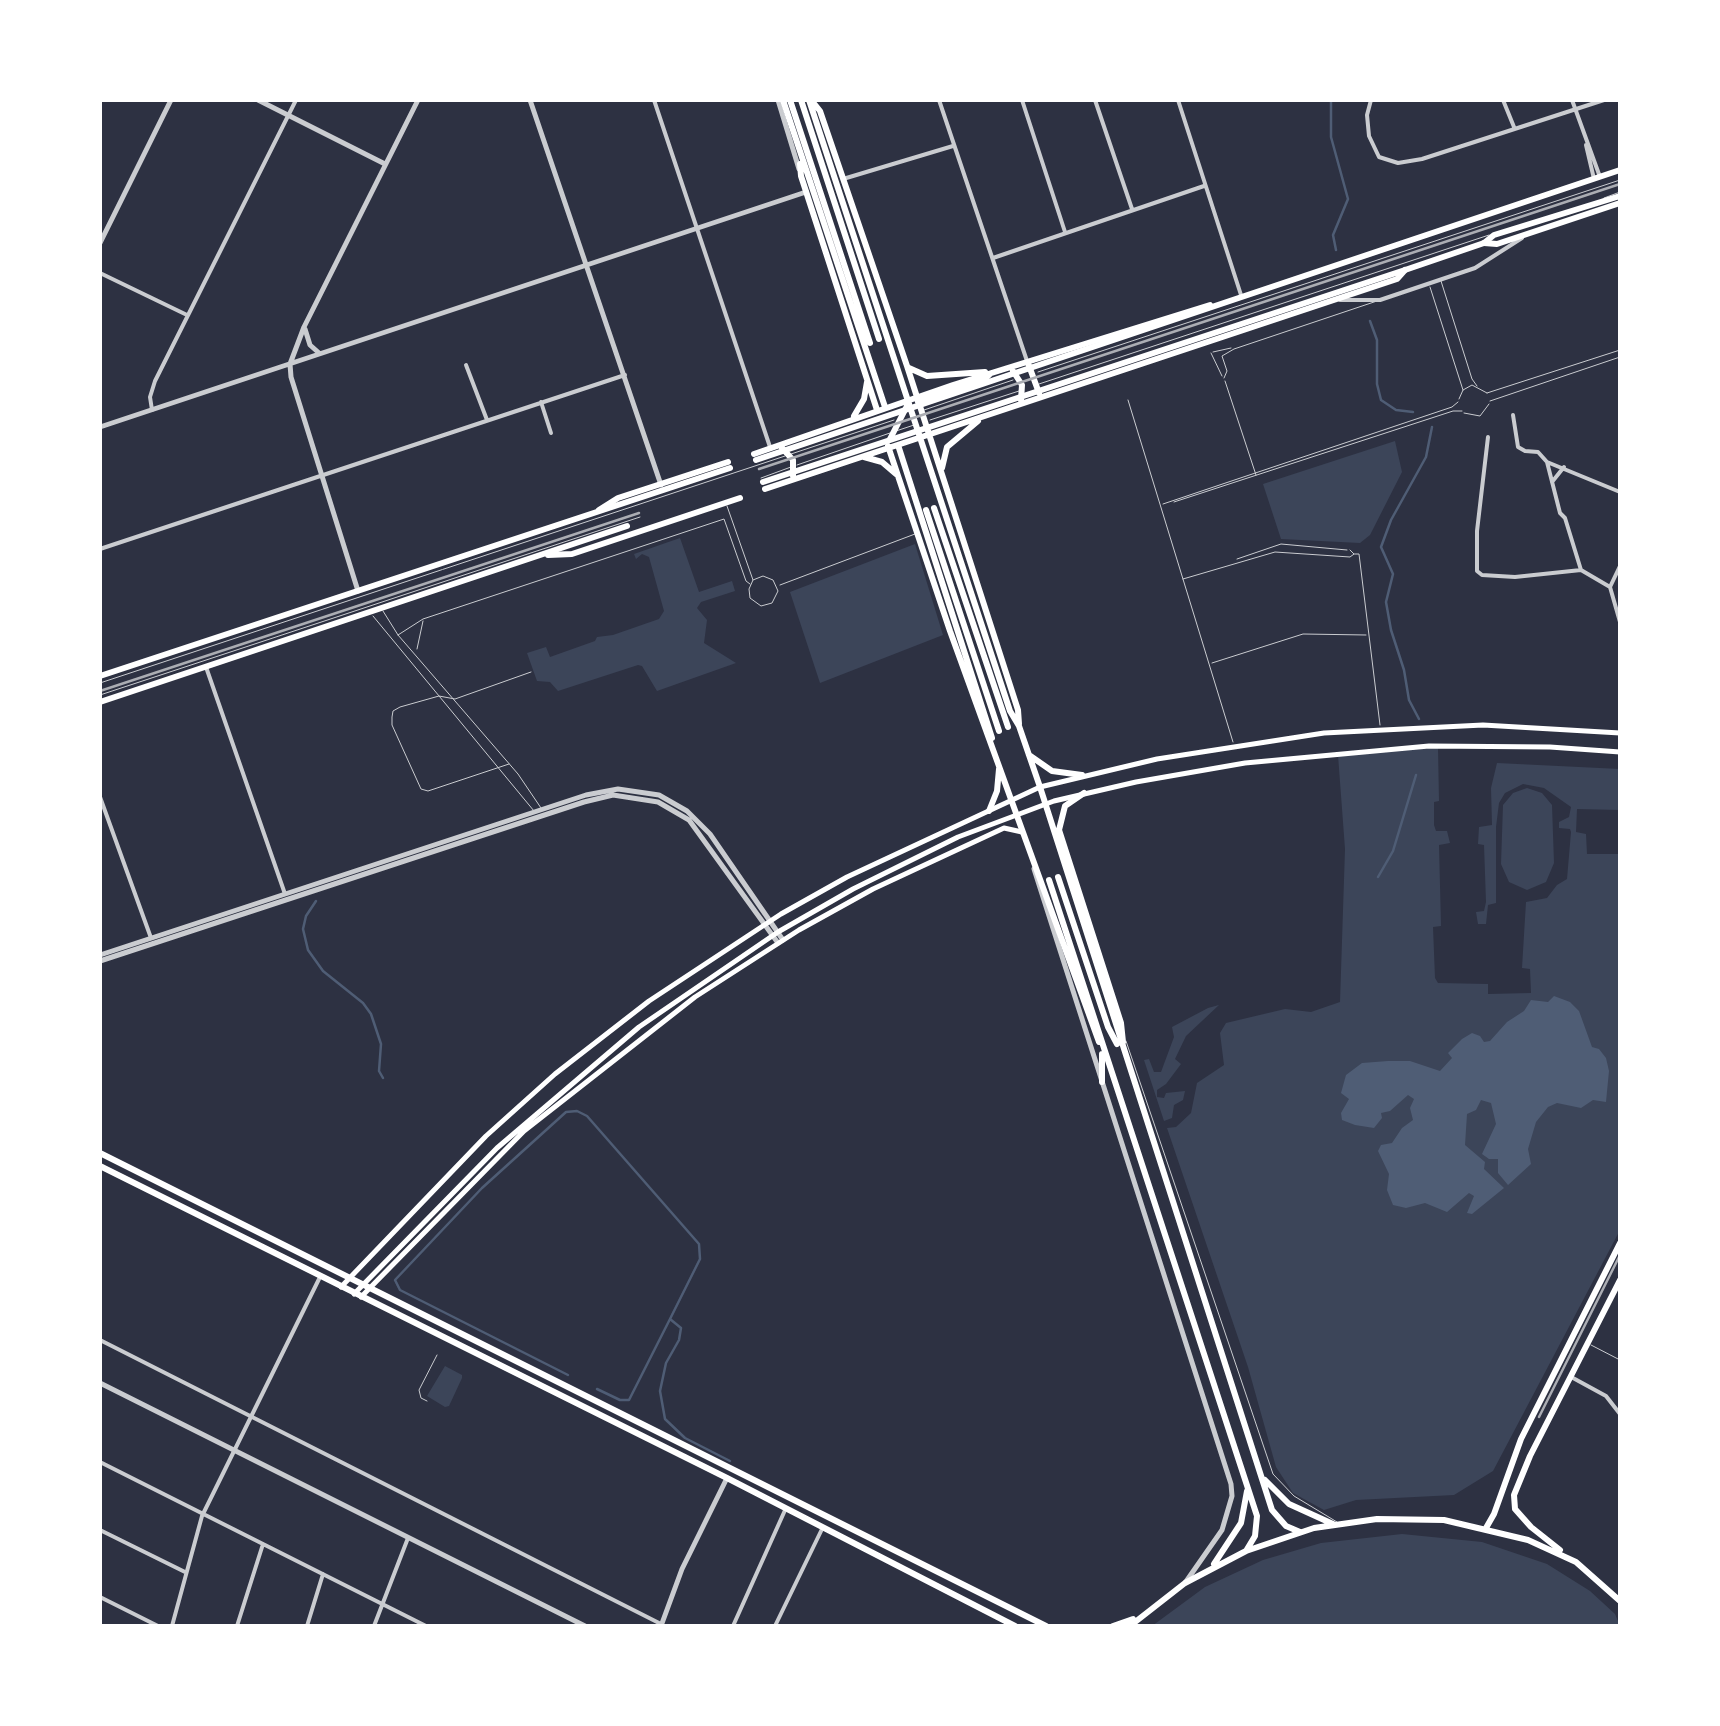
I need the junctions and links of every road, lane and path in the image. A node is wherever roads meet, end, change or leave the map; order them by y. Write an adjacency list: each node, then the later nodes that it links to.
1 (171, 100): 40 (street)
2 (258, 100): 22 (street)
3 (296, 100): 22 (street)
4 (418, 100): 27 (street)
5 (530, 100): 43 (street)
6 (654, 100): 37 (street)
7 (784, 100): 8 (main road); 21 (street); 24 (main road)
8 (801, 100)
9 (810, 100): 31 (main road); 74 (main road)
10 (940, 100): 25 (street)
11 (1022, 100): 38 (street)
12 (1095, 100): 36 (street)
13 (1178, 100): 33 (street)
14 (1371, 100): 23 (street)
15 (1395, 100): 16 (street)
16 (1413, 100)
17 (1503, 100): 23 (street)
18 (1572, 100): 20 (street)
19 (1604, 100): 20 (street)
20 (1575, 110): 23 (street); 30 (street)
21 (782, 112): 24 (main road); 29 (street)
22 (288, 115): 27 (street); 52 (street)
23 (1514, 127)
24 (794, 133): 26 (main road)
25 (954, 146): 31 (street); 42 (street)
26 (800, 153): 29 (main road); 81 (main road)
27 (386, 164): 53 (street)
28 (1620, 170): 30 (main road)
29 (801, 176): 34 (main road)
30 (1597, 178): 48 (main road)
31 (843, 179): 62 (main road)
32 (1620, 180): 57 (lane)
33 (1204, 186): 36 (street); 48 (street)
34 (806, 192): 37 (street); 67 (main road)
35 (1620, 197): 39 (main road); 41 (main road); 65 (lane)
36 (1132, 210): 38 (street)
37 (697, 228): 43 (street); 94 (street)
38 (1065, 232): 42 (street)
39 (1530, 232): 41 (main road); 46 (street)
40 (100, 243)
41 (1484, 243): 44 (main road)
42 (993, 258): 59 (street)
43 (587, 265): 56 (street); 66 (street)
44 (1406, 270): 49 (main road); 65 (main road)
45 (100, 272): 52 (street)
46 (1440, 280): 47 (street); 69 (lane)
47 (1429, 284): 50 (street); 70 (lane)
48 (1242, 296): 51 (main road)
49 (1333, 300): 50 (street); 72 (main road)
50 (1380, 300): 54 (lane)
51 (1216, 304): 57 (main road); 59 (main road)
52 (188, 315): 79 (street)
53 (304, 326): 56 (street); 60 (street)
54 (1234, 349): 68 (lane); 68 (lane)
55 (1620, 350): 71 (lane)
56 (321, 354): 60 (street)
57 (1078, 356): 96 (main road)
58 (1620, 357): 75 (lane)
59 (1027, 361): 63 (main road); 72 (main road)
60 (290, 364): 79 (street); 101 (street)
61 (466, 365): 86 (street)
62 (907, 366): 64 (main road); 74 (main road)
63 (1006, 368): 64 (main road); 78 (main road)
64 (991, 372): 74 (main road)
65 (1083, 373): 105 (main road)
66 (624, 374): 76 (street); 107 (street)
67 (866, 376): 81 (main road); 85 (main road)
68 (1224, 378): 99 (lane)
69 (1477, 386): 70 (lane); 71 (lane)
70 (1463, 390): 77 (lane)
71 (1487, 393): 75 (lane)
72 (1044, 397): 78 (main road)
73 (1128, 400): 112 (lane)
74 (913, 401): 81 (main road); 90 (main road); 92 (main road); 93 (main road)
75 (1490, 401): 80 (lane)
76 (541, 402): 86 (street); 89 (street)
77 (1458, 402): 80 (lane); 82 (lane)
78 (1018, 405): 84 (main road)
79 (152, 410): 88 (street)
80 (1462, 411): 82 (lane)
81 (882, 412): 85 (main road)
82 (1436, 415): 87 (lane)
83 (1513, 415): 97 (street)
84 (983, 417): 90 (main road); 100 (main road)
85 (852, 419): 94 (main road)
86 (487, 420): 101 (street)
87 (1415, 422): 99 (lane); 103 (lane)
88 (100, 427)
89 (551, 432)
90 (925, 436): 92 (main road); 100 (main road); 143 (main road)
91 (1488, 438): 122 (street)
92 (897, 441): 93 (main road); 148 (main road)
93 (888, 444): 95 (main road); 102 (main road); 104 (main road)
94 (774, 448): 96 (main road); 105 (main road)
95 (863, 456): 102 (main road); 104 (main road)
96 (755, 460): 139 (lane)
97 (1547, 462): 98 (street); 106 (street)
98 (1564, 467): 106 (street); 108 (street)
99 (1255, 472): 103 (lane); 111 (lane)
100 (941, 474): 143 (main road)
101 (322, 475): 117 (street); 128 (street)
102 (898, 476): 116 (main road)
103 (1256, 476): 111 (lane)
104 (800, 477): 105 (main road)
105 (790, 481)
106 (1552, 482): 122 (street)
107 (661, 485): 113 (main road); 113 (main road)
108 (1620, 492)
109 (740, 498): 110 (main road)
110 (726, 502): 119 (main road); 124 (lane)
111 (1170, 502): 112 (lane)
112 (1160, 505): 123 (lane)
113 (594, 514): 128 (main road)
114 (640, 517): 141 (lane)
115 (628, 526): 119 (main road)
116 (918, 533): 126 (lane); 148 (main road)
117 (100, 548)
118 (1354, 554): 120 (lane); 120 (lane); 134 (lane)
119 (548, 555): 129 (main road)
120 (1235, 562): 123 (lane)
121 (1620, 566): 127 (street)
122 (1581, 570): 127 (street)
123 (1183, 579): 136 (lane)
124 (753, 580): 125 (lane); 126 (lane)
125 (750, 584): 126 (lane); 131 (lane)
126 (778, 586)
127 (1610, 587): 132 (street)
128 (358, 591): 139 (main road)
129 (382, 610): 130 (main road); 133 (lane)
130 (371, 614): 137 (main road); 140 (lane)
131 (423, 619): 133 (lane); 135 (lane)
132 (1620, 622)
133 (398, 635): 135 (lane)
134 (1369, 636): 136 (lane); 145 (lane)
135 (416, 652): 142 (lane)
136 (1208, 664): 149 (lane)
137 (206, 667): 141 (main road); 172 (street)
138 (531, 672): 142 (lane)
139 (100, 680)
140 (439, 696): 142 (lane); 155 (lane); 155 (lane)
141 (100, 699)
142 (454, 699): 153 (lane)
143 (1019, 726): 151 (main road)
144 (1008, 727): 146 (main road)
145 (1380, 729): 147 (main road); 149 (main road)
146 (999, 731)
147 (1620, 733)
148 (992, 744): 152 (main road)
149 (1234, 745): 154 (main road)
150 (1620, 752): 157 (main road)
151 (1028, 754): 156 (main road); 158 (main road)
152 (998, 763): 161 (main road); 163 (main road)
153 (509, 764): 155 (lane); 164 (lane)
154 (1134, 764): 156 (main road); 157 (main road)
155 (498, 765): 164 (lane)
156 (1082, 775): 158 (main road)
157 (1138, 781): 159 (main road)
158 (1040, 787): 161 (main road); 162 (main road)
159 (1084, 793): 162 (main road); 169 (main road)
160 (100, 797): 175 (street)
161 (1012, 801): 163 (main road); 165 (main road)
162 (1045, 804): 165 (main road); 168 (main road)
163 (989, 811): 173 (main road)
164 (539, 814): 172 (street); 173 (street)
165 (1016, 814): 166 (main road); 174 (main road)
166 (1022, 832): 167 (main road); 176 (main road)
167 (1031, 856): 179 (street); 180 (main road)
168 (1063, 858): 169 (main road); 181 (main road)
169 (1072, 868): 178 (main road)
170 (1058, 876): 181 (main road)
171 (1049, 880): 180 (main road)
172 (286, 897): 175 (street)
173 (768, 923): 174 (street); 185 (main road)
174 (775, 933): 176 (street); 186 (main road)
175 (152, 941): 177 (street)
176 (781, 941): 191 (main road)
177 (100, 958)
178 (1121, 1023): 181 (main road); 215 (lane)
179 (1090, 1044): 180 (main road); 182 (street)
180 (1102, 1048): 182 (main road); 208 (main road)
181 (1124, 1058): 209 (main road)
182 (1102, 1082): 227 (street)
183 (100, 1153): 189 (main road)
184 (100, 1166): 188 (main road)
185 (449, 1174): 186 (main road); 189 (main road)
186 (459, 1185): 191 (main road)
187 (1620, 1243): 203 (main road)
188 (320, 1277): 192 (main road); 202 (street)
189 (350, 1278): 191 (main road); 192 (main road)
190 (1620, 1280): 195 (main road)
191 (366, 1286): 193 (main road); 207 (main road)
192 (341, 1287): 193 (main road)
193 (357, 1295): 210 (main road)
194 (100, 1340): 202 (street)
195 (1588, 1344): 197 (lane); 198 (main road)
196 (438, 1355): 200 (lane)
197 (1620, 1360)
198 (1571, 1377): 201 (street); 204 (main road)
199 (100, 1383): 205 (street)
200 (428, 1402)
201 (1620, 1414)
202 (250, 1416): 205 (street); 232 (street)
203 (1521, 1439): 204 (main road); 217 (main road)
204 (1535, 1447): 223 (main road)
205 (232, 1451): 213 (street); 220 (street)
206 (100, 1462): 213 (street)
207 (734, 1469): 210 (street); 243 (main road)
208 (1245, 1474): 214 (main road); 224 (main road)
209 (1262, 1476): 212 (main road); 215 (main road)
210 (727, 1478): 211 (main road); 232 (street)
211 (786, 1508): 216 (main road); 240 (street)
212 (1272, 1510): 214 (main road); 219 (main road)
213 (202, 1516): 221 (street); 225 (street)
214 (1258, 1516): 222 (main road)
215 (1337, 1524): 217 (main road); 219 (main road)
216 (823, 1528): 241 (street); 242 (main road)
217 (1486, 1528): 223 (main road)
218 (100, 1530): 225 (street)
219 (1300, 1532): 222 (main road)
220 (408, 1538): 230 (street); 239 (street)
221 (262, 1544): 226 (street); 235 (street)
222 (1246, 1550): 224 (main road)
223 (1568, 1557): 229 (main road)
224 (1212, 1566): 227 (main road)
225 (185, 1572): 234 (street)
226 (323, 1574): 230 (street); 236 (street)
227 (1184, 1583): 231 (main road)
228 (100, 1597): 233 (street)
229 (1620, 1601)
230 (381, 1603): 237 (street); 238 (street)
231 (1139, 1617): 244 (main road); 245 (main road)
232 (661, 1625)
233 (158, 1626)
234 (172, 1626)
235 (236, 1626)
236 (308, 1626)
237 (374, 1626)
238 (426, 1626)
239 (585, 1626)
240 (733, 1626)
241 (775, 1626)
242 (1014, 1626)
243 (1046, 1626)
244 (1113, 1626)
245 (1130, 1626)

